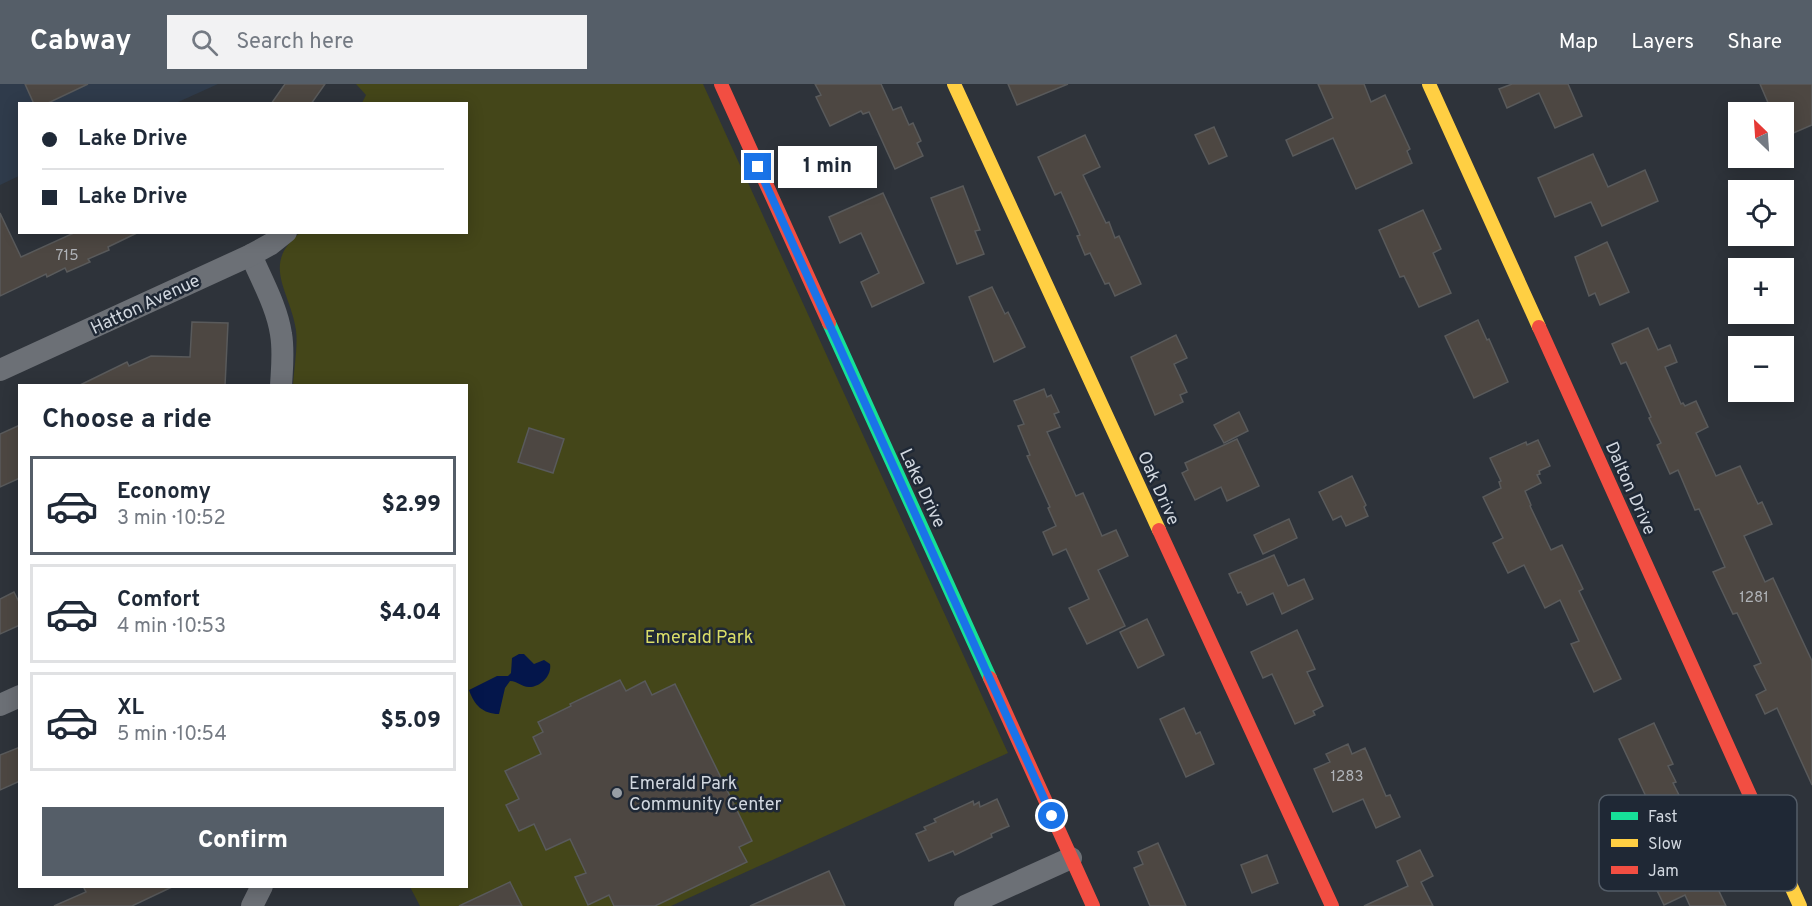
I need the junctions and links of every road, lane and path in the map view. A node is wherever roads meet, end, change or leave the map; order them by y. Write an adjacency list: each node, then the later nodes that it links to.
1 (721, 84): 11 (street, Lake Drive)
2 (954, 84): 17 (street, Oak Drive)
3 (1429, 84): 10 (street, Dalton Drive)
4 (284, 234): 5 (street, Hatton Avenue)
5 (251, 255): 6 (street, Hatton Avenue); 7 (street)
6 (0, 370)
7 (281, 384)
8 (18, 697): 9 (street)
9 (0, 705)
10 (1750, 795)
11 (1071, 858): 15 (street); 16 (street, Lake Drive)
12 (261, 888): 14 (street)
13 (1793, 891): 18 (street, Dalton Drive)
14 (252, 906)
15 (965, 906)
16 (1093, 906)
17 (1332, 906)
18 (1800, 906)

